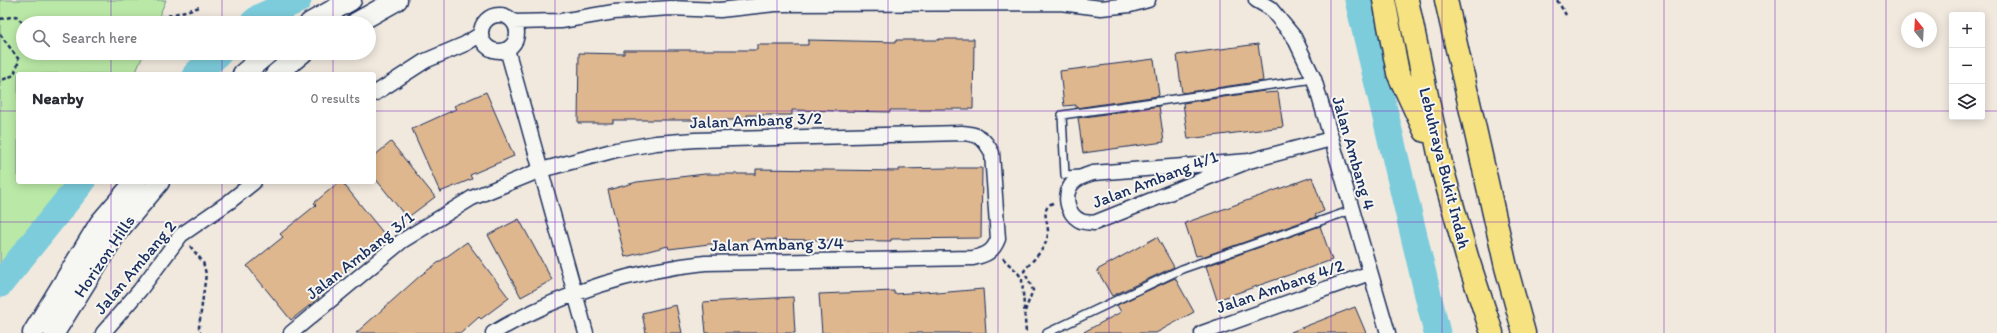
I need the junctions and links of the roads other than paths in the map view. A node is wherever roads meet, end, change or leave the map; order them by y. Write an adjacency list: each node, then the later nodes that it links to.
1 (351, 0): 8 (street)
2 (397, 0): 9 (street)
3 (1148, 0): 10 (street)
4 (1256, 0): 17 (street, Jalan Ambang 4)
5 (1384, 0): 21 (highway)
6 (1407, 0): 21 (highway, Lebuhraya Bukit Indah)
7 (1446, 0): 41 (highway, Lebuhraya Bukit Indah)
8 (322, 16)
9 (368, 16)
10 (513, 22): 11 (street); 12 (street)
11 (481, 34): 12 (street); 18 (street)
12 (507, 49): 22 (street)
13 (260, 60): 15 (street)
14 (293, 60): 16 (street)
15 (245, 72)
16 (278, 72)
17 (1314, 79): 19 (street, Jalan Ambang 4); 23 (lane)
18 (376, 93)
19 (1331, 139): 20 (street, Jalan Ambang 4/1); 27 (street, Jalan Ambang 4)
20 (1249, 161): 23 (street, Jalan Ambang 4/1); 23 (street, Jalan Ambang 4/1)
21 (1442, 168): 40 (highway, Lebuhraya Bukit Indah)
22 (541, 170): 28 (street, Jalan Ambang 3/2); 30 (street); 34 (street, Jalan Ambang 3/1)
23 (1093, 173)
24 (133, 184): 31 (street, Horizon Hills)
25 (157, 184): 32 (street, Horizon Hills)
26 (252, 184): 33 (street, Jalan Ambang 2)
27 (1352, 210): 29 (street, Jalan Ambang 4); 37 (lane)
28 (991, 251): 30 (street, Jalan Ambang 3/4)
29 (1370, 273): 38 (street, Jalan Ambang 4/2); 39 (street, Jalan Ambang 4)
30 (573, 294): 35 (street, Jalan Ambang 3/4); 36 (street)
31 (34, 333)
32 (54, 333)
33 (103, 333)
34 (291, 333)
35 (493, 333)
36 (586, 333)
37 (1047, 333)
38 (1202, 333)
39 (1388, 333)
40 (1492, 333)
41 (1524, 333)

